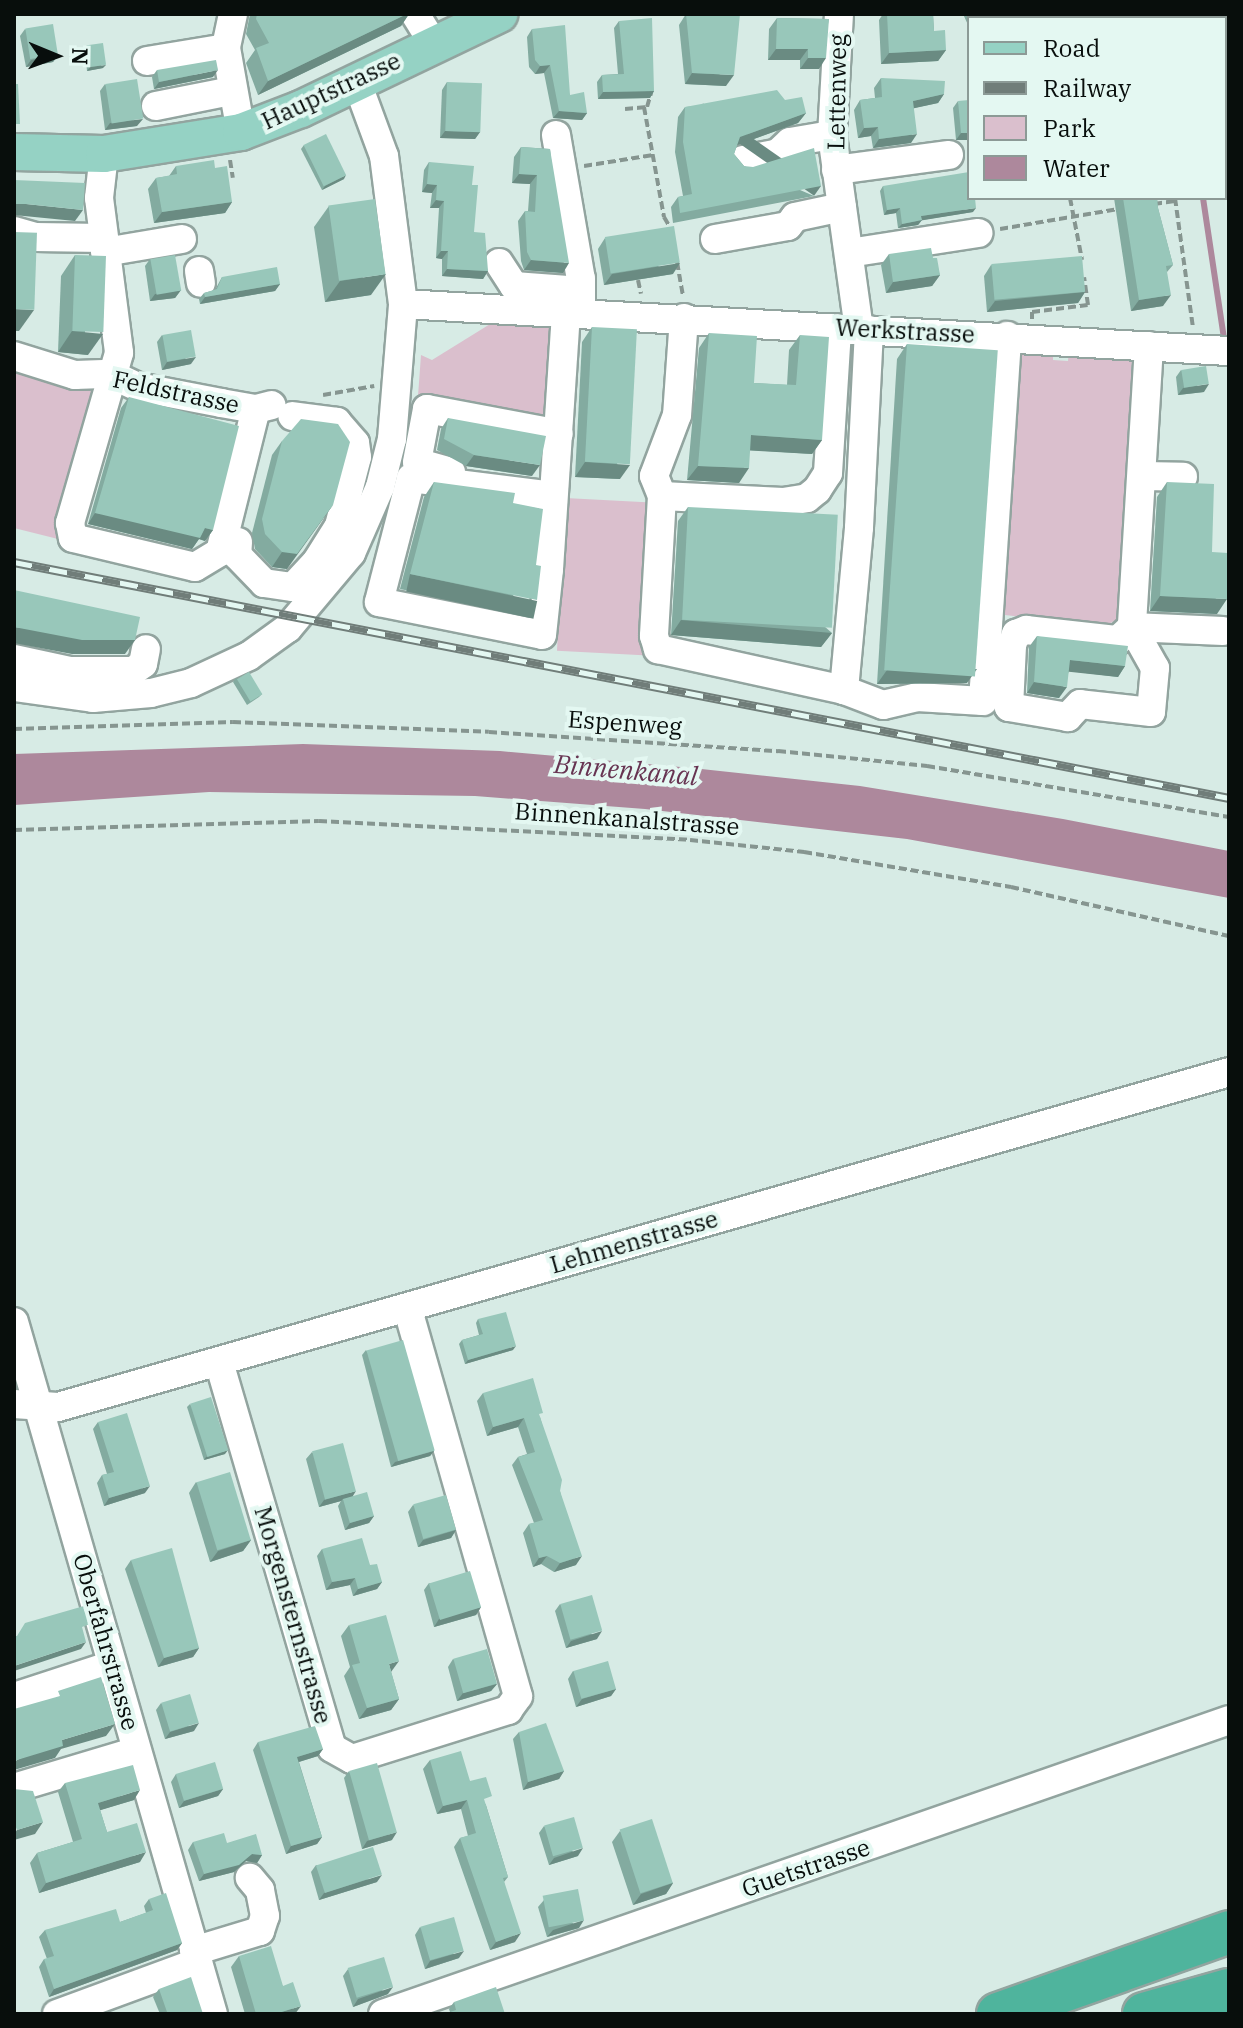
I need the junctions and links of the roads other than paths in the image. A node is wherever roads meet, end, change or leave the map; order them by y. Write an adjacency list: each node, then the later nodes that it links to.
1 (233, 14): 5 (street)
2 (499, 14): 4 (main road, Hauptstrasse)
3 (839, 14): 11 (street, Lettenweg)
4 (424, 28): 7 (main road, Hauptstrasse)
5 (226, 48): 6 (street); 8 (street)
6 (147, 61)
7 (356, 80): 12 (main road, Hauptstrasse); 26 (street)
8 (231, 91): 9 (street); 12 (street)
9 (156, 106)
10 (556, 135): 27 (street)
11 (832, 135): 16 (street); 17 (street, Lettenweg)
12 (235, 141): 14 (main road, Hauptstrasse)
13 (14, 152): 14 (main road, Hauptstrasse)
14 (104, 154): 23 (street)
15 (949, 155): 17 (street, Lettenweg)
16 (743, 160)
17 (836, 170): 18 (street, Lettenweg)
18 (842, 207): 22 (street); 24 (street, Lettenweg)
19 (14, 231): 23 (street)
20 (978, 233): 24 (street)
21 (182, 239): 23 (street)
22 (715, 239)
23 (104, 245): 34 (street)
24 (849, 253): 29 (street, Lettenweg)
25 (499, 263): 27 (street)
26 (403, 304): 27 (street, Werkstrasse); 49 (street)
27 (576, 305): 28 (street, Werkstrasse); 37 (street)
28 (684, 312): 29 (street, Werkstrasse); 42 (street)
29 (855, 329): 30 (street, Werkstrasse); 42 (street); 50 (street)
30 (1019, 330): 32 (street, Werkstrasse); 50 (street)
31 (1208, 345): 32 (street, Werkstrasse)
32 (1149, 346): 38 (street)
33 (14, 356): 34 (street, Feldstrasse)
34 (110, 374): 36 (street, Feldstrasse); 36 (street)
35 (293, 406): 36 (street, Feldstrasse); 43 (street); 44 (street)
36 (256, 409)
37 (559, 434): 40 (street); 41 (street)
38 (1144, 476): 39 (street); 45 (street)
39 (1183, 477)
40 (498, 486): 41 (street); 41 (street)
41 (553, 496)
42 (662, 496): 50 (street)
43 (249, 507)
44 (238, 542)
45 (1132, 627): 45 (street); 46 (street)
46 (1223, 631)
47 (146, 649): 48 (street)
48 (14, 659)
49 (14, 687)
50 (844, 690)
51 (1229, 1072): 52 (street, Lehmenstrasse)
52 (408, 1310): 54 (street, Lehmenstrasse); 54 (street, Morgensternstrasse)
53 (14, 1322): 55 (street, Oberfahrstrasse)
54 (219, 1362): 55 (street, Lehmenstrasse)
55 (26, 1404): 56 (street, Oberfahrstrasse)
56 (112, 1665): 57 (street); 59 (street, Oberfahrstrasse)
57 (14, 1697)
58 (1229, 1720): 68 (street, Guetstrasse)
59 (137, 1751): 60 (street); 63 (street, Oberfahrstrasse)
60 (14, 1788)
61 (250, 1878): 63 (street)
62 (1229, 1932): 69 (highway)
63 (196, 1957): 66 (street); 67 (street)
64 (1229, 1962): 70 (highway)
65 (1229, 1990): 71 (highway)
66 (57, 2014)
67 (213, 2014)
68 (383, 2014)
69 (998, 2014)
70 (1080, 2014)
71 (1144, 2014)

